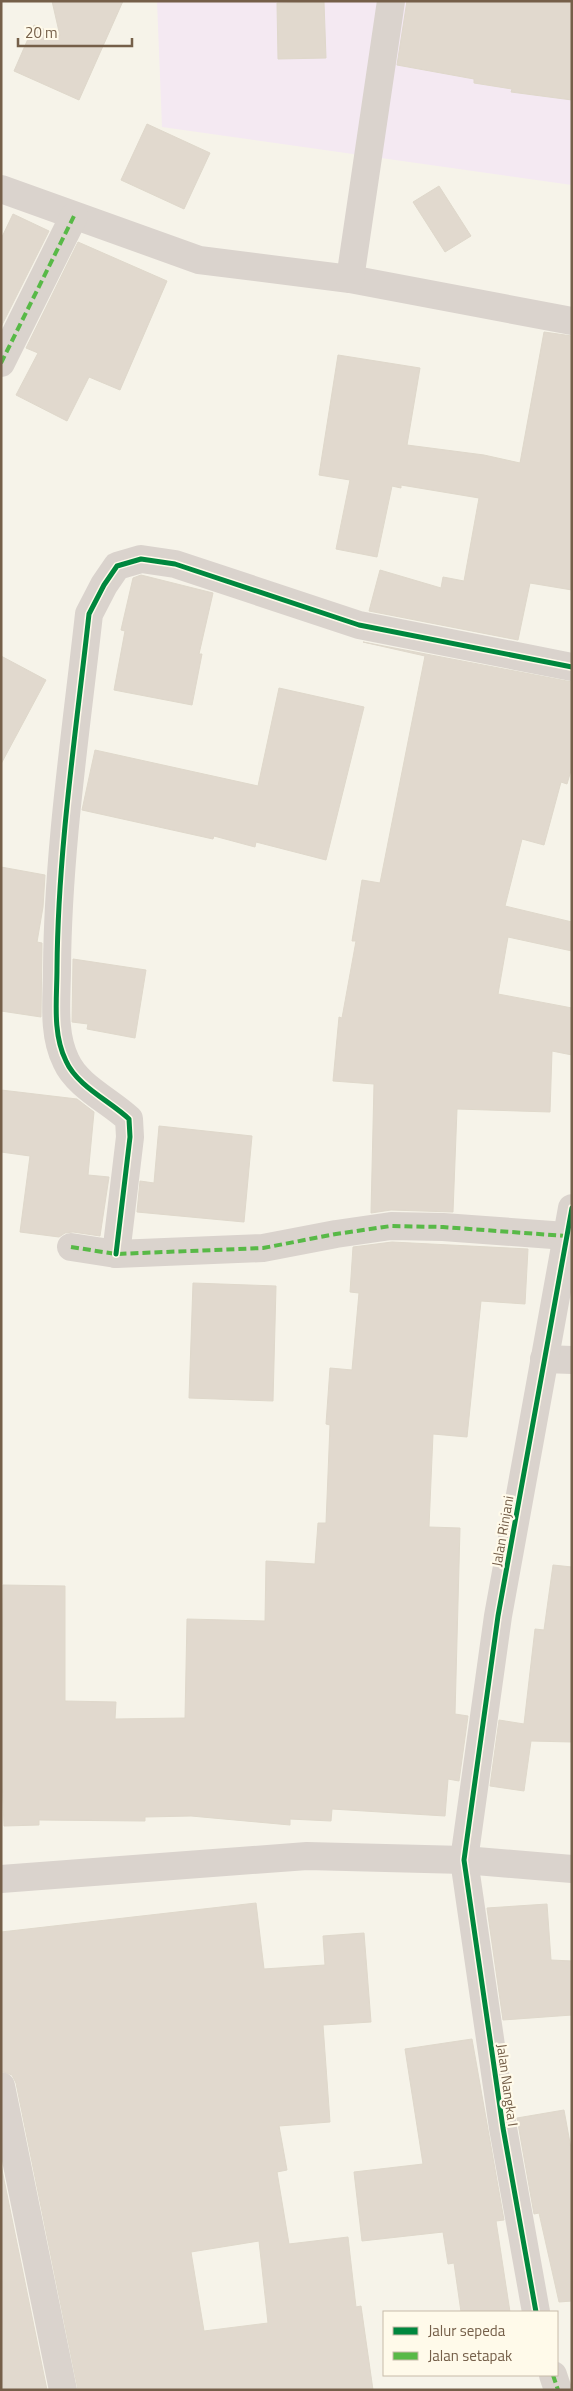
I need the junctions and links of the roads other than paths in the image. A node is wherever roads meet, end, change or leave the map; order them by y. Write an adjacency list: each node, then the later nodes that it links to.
1 (391, 1): 4 (street)
2 (1, 188): 3 (street)
3 (74, 216): 4 (street); 6 (street)
4 (350, 279): 5 (street)
5 (572, 321)
6 (1, 363)
7 (572, 667): 11 (street)
8 (572, 1208): 9 (street, Jalan Rinjani)
9 (566, 1236): 11 (street); 12 (street, Jalan Rinjani)
10 (71, 1247): 11 (street)
11 (116, 1254)
12 (544, 1359): 13 (street); 14 (street, Jalan Rinjani)
13 (572, 1360)
14 (464, 1860): 15 (street); 16 (street); 18 (street, Jalan Nangka I)
15 (572, 1869)
16 (1, 1879)
17 (1, 2086): 20 (street)
18 (536, 2311)
19 (553, 2376): 21 (street)
20 (63, 2390)
21 (558, 2390)

